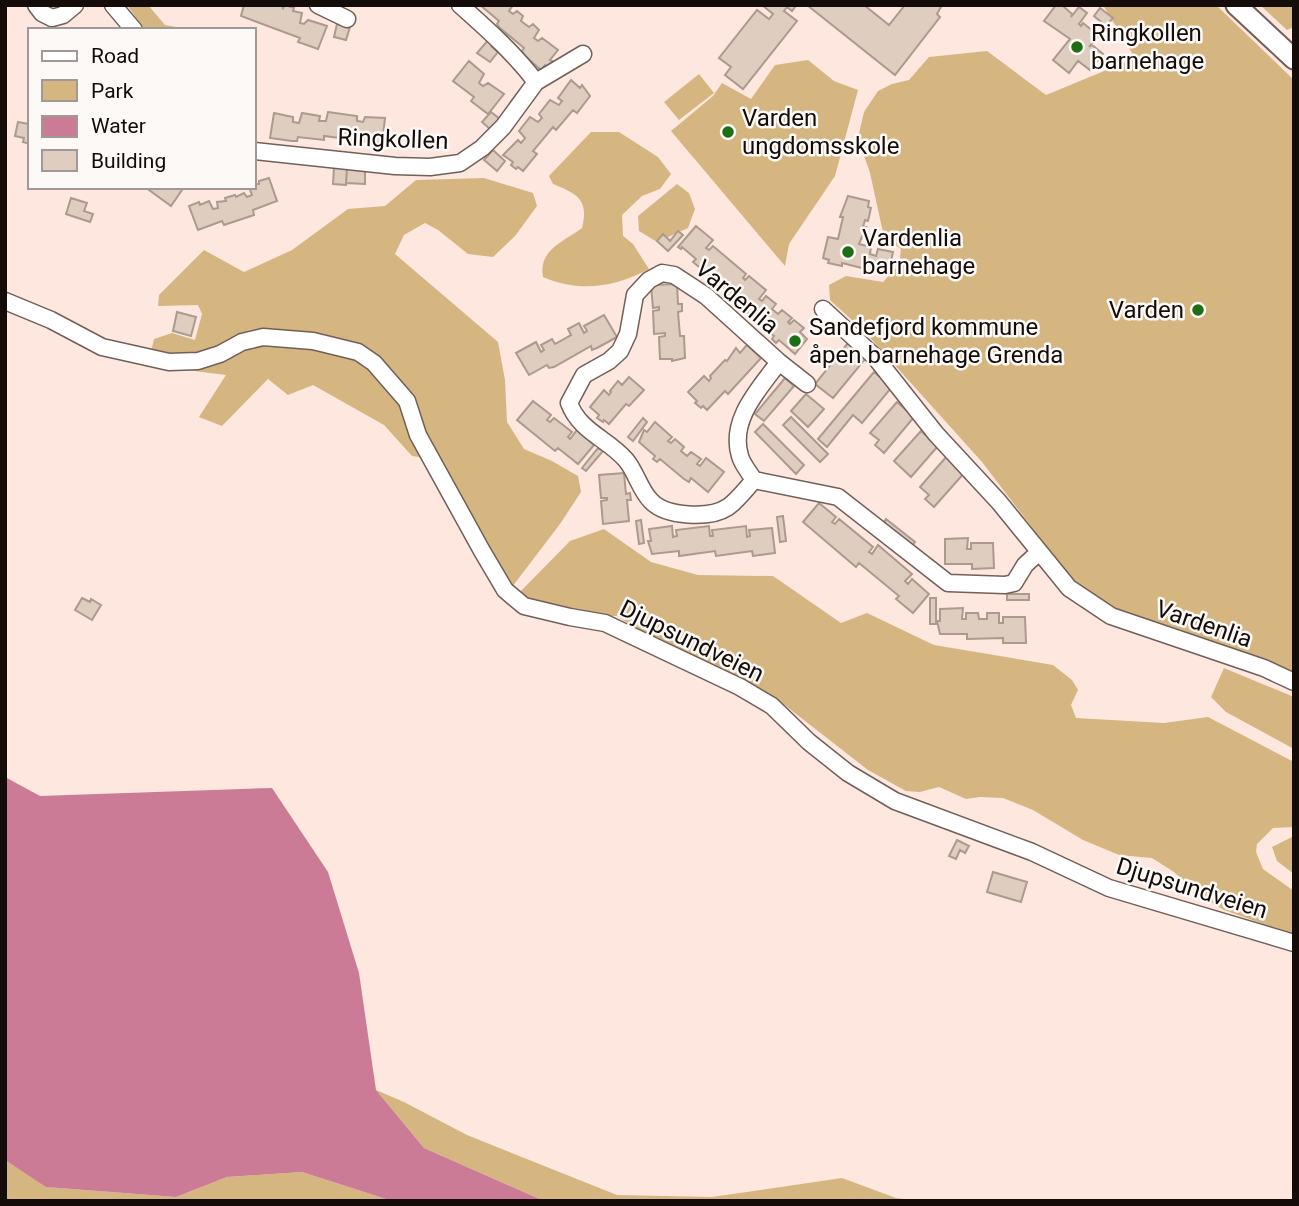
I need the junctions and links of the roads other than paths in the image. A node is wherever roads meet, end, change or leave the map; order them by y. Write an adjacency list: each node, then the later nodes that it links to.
1 (36, 5): 2 (street)
2 (75, 5)
3 (113, 5): 8 (street)
4 (318, 5): 7 (street)
5 (460, 5): 11 (street)
6 (1236, 5): 10 (street)
7 (347, 19)
8 (132, 28)
9 (583, 54): 11 (street, Ringkollen)
10 (1294, 59)
11 (536, 82): 12 (street, Ringkollen)
12 (256, 152)
13 (5, 301): 20 (street, Djupsundveien)
14 (823, 309): 18 (street, Vardenlia)
15 (779, 362): 16 (street, Vardenlia); 17 (street, Vardenlia); 17 (street, Vardenlia)
16 (807, 384)
17 (754, 480): 18 (street)
18 (1039, 552): 19 (street, Vardenlia)
19 (1294, 682)
20 (1294, 943)

